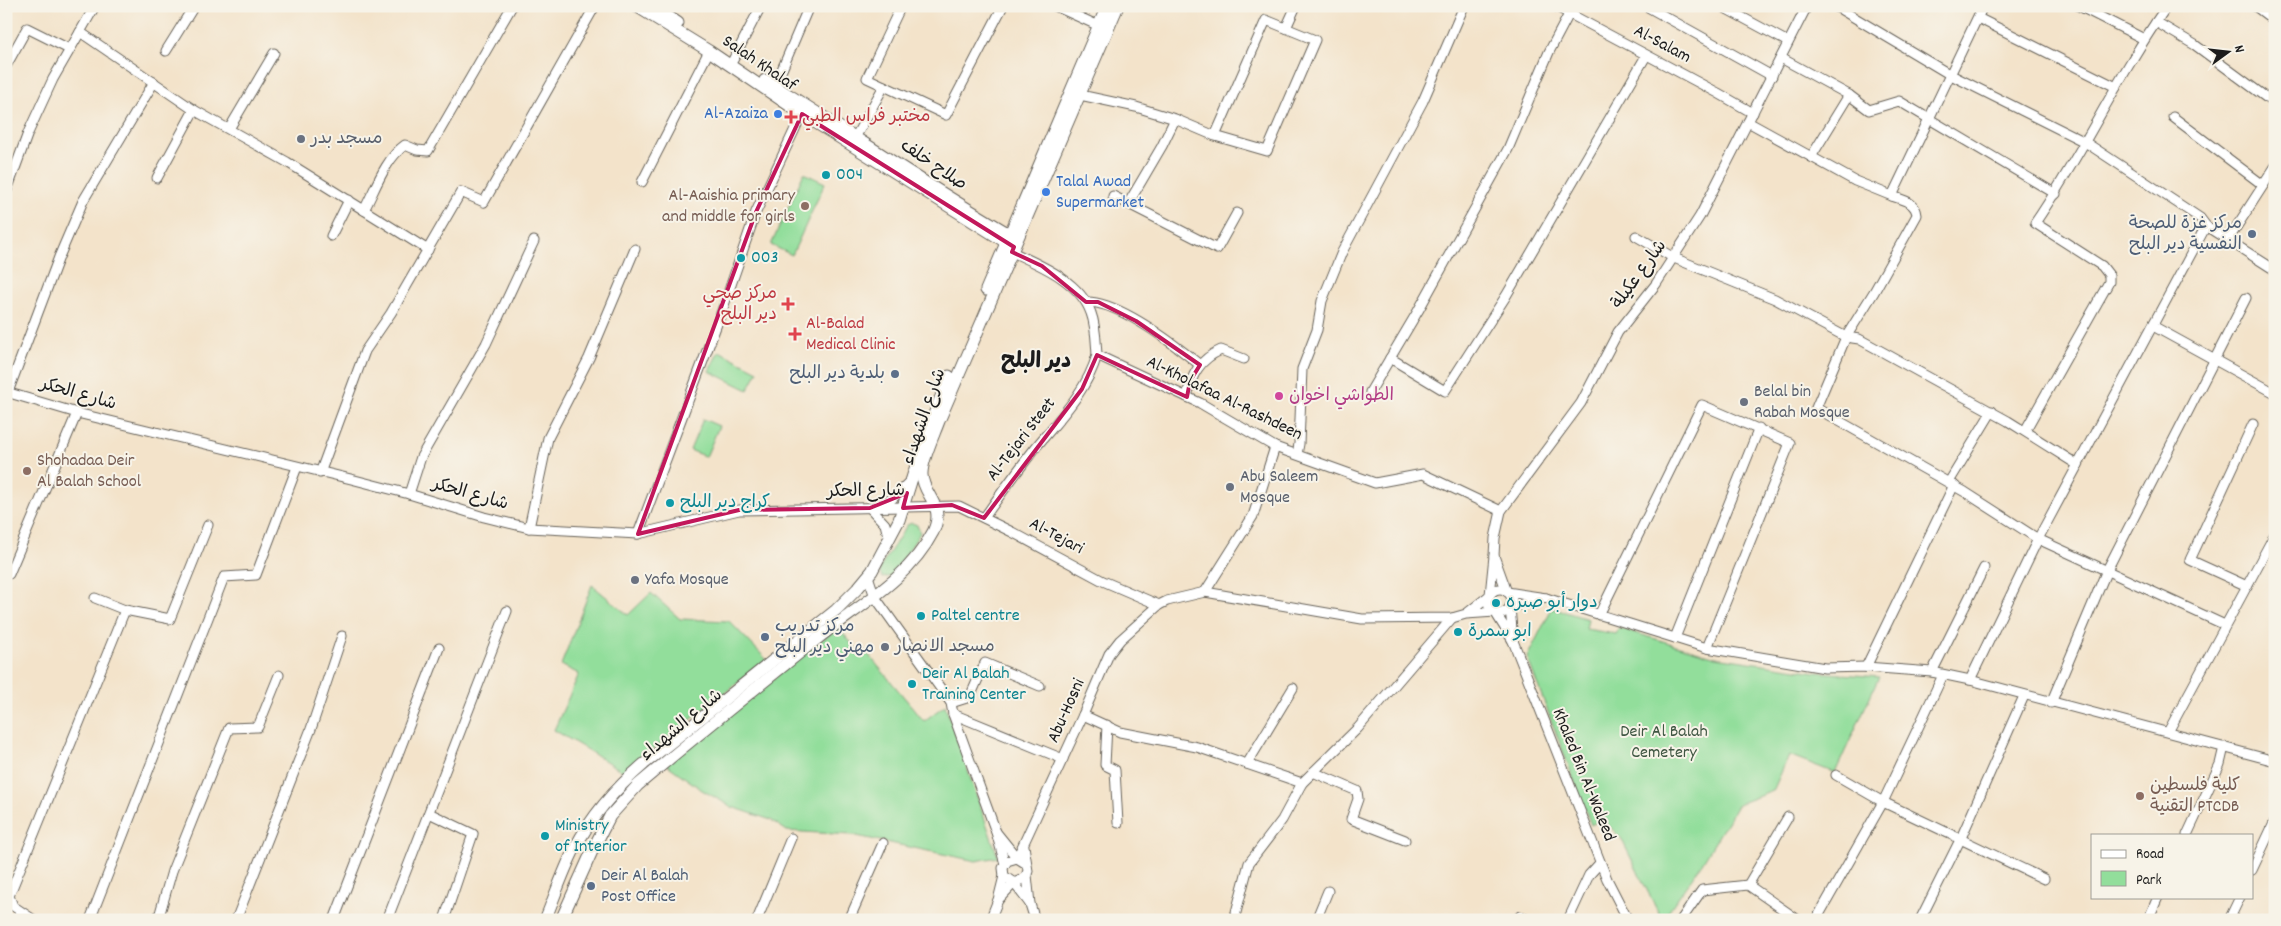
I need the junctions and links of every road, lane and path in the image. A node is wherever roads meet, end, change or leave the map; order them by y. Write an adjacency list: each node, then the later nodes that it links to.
1 (94, 6): 32 (street)
2 (194, 6): 36 (street)
3 (512, 6): 74 (street)
4 (595, 6): 83 (street)
5 (761, 6): 41 (street)
6 (810, 6): 46 (street)
7 (901, 6): 47 (street)
8 (1003, 6): 47 (street)
9 (1055, 6): 30 (street)
10 (1107, 6): 30 (main road, شارع الشهداء)
11 (1118, 6): 49 (main road, شارع الشهداء)
12 (1296, 6): 31 (street)
13 (1464, 6): 106 (street)
14 (1555, 6): 25 (street, Al-Salam)
15 (1646, 6): 44 (street)
16 (1721, 6): 34 (street)
17 (1807, 6): 34 (street, شارع عكيلة)
18 (1835, 6): 43 (street)
19 (1984, 6): 27 (street)
20 (2080, 6): 33 (street)
21 (2167, 6): 29 (street)
22 (2255, 6): 26 (street)
23 (2273, 6): 26 (street)
24 (644, 7): 37 (main road, Salah Khalaf); 41 (main road, صلاح خلف)
25 (1569, 14): 39 (street, Al-Salam); 91 (street)
26 (2267, 15): 28 (street)
27 (1978, 18): 43 (street); 48 (street)
28 (2275, 21)
29 (2156, 22): 33 (street); 51 (street)
30 (1098, 26): 81 (main road, شارع الشهداء)
31 (1286, 28): 61 (street); 61 (street)
32 (80, 32): 35 (street); 45 (street)
33 (2144, 39): 48 (street)
34 (1788, 42): 40 (street, شارع عكيلة)
35 (69, 49): 42 (street); 68 (street)
36 (166, 51)
37 (709, 51): 54 (main road, Salah Khalaf); 66 (street)
38 (274, 53): 59 (street)
39 (1646, 56): 53 (street, Al-Salam); 91 (street)
40 (1780, 58): 44 (street, شارع عكيلة); 50 (street)
41 (733, 60): 46 (main road, صلاح خلف)
42 (6, 66)
43 (1949, 74): 57 (street); 62 (street)
44 (1772, 76): 53 (street, شارع عكيلة)
45 (154, 82): 52 (street); 97 (street)
46 (775, 86): 60 (main road, صلاح خلف)
47 (884, 86): 60 (street)
48 (2116, 88): 62 (street)
49 (1080, 95): 56 (street); 81 (main road, شارع الشهداء)
50 (1849, 95): 57 (street); 63 (street)
51 (2275, 104)
52 (194, 110): 59 (street); 65 (street)
53 (1753, 113): 58 (street, شارع عكيلة)
54 (802, 114): 81 (main road, Salah Khalaf); 120 (street)
55 (2173, 117): 67 (street)
56 (1175, 119): 61 (street); 73 (street)
57 (1929, 119): 69 (street); 71 (street)
58 (1748, 122): 63 (street); 84 (street, شارع عكيلة)
59 (230, 129): 72 (street)
60 (856, 136): 81 (main road, صلاح خلف)
61 (1215, 136)
62 (2085, 142): 69 (street); 76 (street)
63 (1811, 157): 71 (street)
64 (2275, 167): 67 (street)
65 (157, 178)
66 (642, 182)
67 (2263, 185): 79 (street)
68 (6, 193)
69 (2056, 194): 104 (street)
70 (1113, 196): 73 (street)
71 (1892, 196): 89 (street)
72 (349, 200): 74 (street); 77 (street)
73 (1128, 204): 75 (street)
74 (364, 210): 83 (street)
75 (1238, 213)
76 (2206, 226): 79 (street); 88 (street)
77 (331, 236)
78 (1636, 236): 84 (street)
79 (2228, 240): 85 (street)
80 (534, 241): 112 (street)
81 (1012, 243): 87 (street); 110 (main road, شارع الشهداء); 113 (main road, شارع الشهداء)
82 (635, 249): 119 (street)
83 (428, 250): 109 (street)
84 (1674, 258): 89 (street); 116 (street, شارع عكيلة)
85 (2275, 270)
86 (2246, 298): 93 (street)
87 (1086, 302): 90 (street); 94 (street)
88 (2153, 326): 93 (street); 107 (street)
89 (1846, 337): 100 (street); 111 (street)
90 (1097, 355): 99 (street, Al-Kholafaa Al-Rashdeen); 117 (street, Al-Tejari Steet)
91 (1390, 358): 98 (street)
92 (1244, 359): 94 (street)
93 (2213, 360): 96 (street); 126 (street)
94 (1200, 365): 99 (street)
95 (2275, 380): 96 (street)
96 (2272, 391)
97 (7, 392): 101 (street, شارع الحكر)
98 (1370, 392)
99 (1187, 397): 105 (street, Al-Kholafaa Al-Rashdeen)
100 (1992, 412): 104 (street); 111 (street)
101 (77, 413): 108 (street, شارع الحكر); 127 (street)
102 (2253, 424): 129 (street)
103 (1759, 428): 142 (street); 146 (street); 149 (street)
104 (2025, 430): 107 (street)
105 (1275, 447): 106 (street, Al-Kholafaa Al-Rashdeen); 130 (street)
106 (1296, 454): 116 (street, Al-Kholafaa Al-Rashdeen)
107 (2078, 465): 122 (street)
108 (297, 467): 109 (street, شارع الحكر); 197 (street)
109 (320, 472): 112 (street, شارع الحكر)
110 (913, 476): 114 (street); 115 (main road, شارع الشهداء)
111 (1951, 484): 122 (street); 150 (street)
112 (409, 494): 119 (street, شارع الحكر)
113 (936, 507): 115 (street, شارع الحكر); 117 (street, Al-Tejari); 133 (main road, شارع الشهداء)
114 (870, 508): 115 (street, شارع الحكر); 120 (street, شارع الحكر); 123 (street)
115 (903, 508): 123 (main road, شارع الشهداء)
116 (1501, 511): 124 (street, شارع عكيلة)
117 (984, 518): 136 (street, Al-Tejari)
118 (208, 525): 138 (street)
119 (530, 528): 120 (street, شارع الحكر)
120 (638, 534)
121 (2275, 534): 129 (street)
122 (2038, 539): 126 (street); 154 (street)
123 (889, 540): 128 (main road, شارع الشهداء)
124 (1494, 556): 131 (street); 132 (street, شارع عكيلة)
125 (1984, 568): 151 (street)
126 (2107, 570): 144 (street); 159 (street)
127 (9, 574)
128 (868, 576): 133 (street); 203 (main road, شارع الشهداء)
129 (2247, 586): 144 (street)
130 (1205, 592): 136 (street); 143 (street)
131 (1507, 592): 132 (street); 135 (street); 137 (street)
132 (1490, 594): 140 (street); 141 (street)
133 (875, 597): 158 (street); 204 (main road, شارع الشهداء)
134 (95, 598): 138 (street)
135 (1546, 598): 137 (street); 142 (street)
136 (1159, 605): 161 (street, Abu-Hosni)
137 (1510, 607): 140 (street); 147 (street)
138 (125, 610): 196 (street)
139 (507, 611): 172 (street)
140 (1495, 612): 141 (street); 147 (street)
141 (1466, 614): 143 (street)
142 (1599, 615): 146 (street)
143 (1452, 618): 168 (street)
144 (2225, 625): 163 (street)
145 (342, 636): 199 (street)
146 (1674, 638): 149 (street)
147 (1513, 641): 183 (street, Khaled Bin Al-Waleed)
148 (440, 648): 200 (street)
149 (1707, 648): 150 (street)
150 (1866, 668): 151 (street)
151 (1932, 672): 153 (street)
152 (279, 675): 198 (street)
153 (1942, 675): 154 (street); 171 (street)
154 (1970, 680): 157 (street)
155 (1040, 686): 158 (street)
156 (1293, 688): 167 (street)
157 (2024, 696): 159 (street); 179 (street)
158 (952, 703): 160 (street)
159 (2051, 703): 163 (street)
160 (954, 714): 165 (street); 176 (street)
161 (1084, 715): 162 (street); 165 (street, Abu-Hosni)
162 (1107, 726): 167 (street); 175 (street)
163 (2168, 732): 164 (street)
164 (2224, 747): 166 (street); 177 (street)
165 (1063, 759): 182 (street, Abu-Hosni)
166 (2275, 761)
167 (1247, 764): 170 (street)
168 (1313, 772): 170 (street); 180 (street)
169 (1836, 775): 171 (street)
170 (1302, 783): 209 (street)
171 (1883, 802): 179 (street); 217 (street)
172 (429, 813): 201 (street); 202 (street)
173 (1788, 817): 190 (street)
174 (2275, 821): 185 (street)
175 (1118, 823)
176 (996, 832): 182 (street); 184 (street)
177 (2187, 834)
178 (791, 838): 205 (street)
179 (1961, 838): 188 (street); 218 (street)
180 (1405, 840)
181 (884, 843): 206 (street)
182 (1021, 861): 184 (street); 186 (street)
183 (1600, 863): 213 (street); 214 (street, Khaled Bin Al-Waleed)
184 (1004, 864): 187 (street)
185 (2254, 866)
186 (1027, 875): 189 (street); 195 (street)
187 (1004, 876): 189 (street); 194 (street)
188 (2044, 879)
189 (1014, 883): 194 (street); 195 (street)
190 (1748, 886): 215 (street); 216 (street)
191 (1328, 891): 210 (street)
192 (2158, 898): 219 (street)
193 (2240, 898): 220 (street)
194 (998, 900): 207 (street)
195 (1030, 904): 208 (street)
196 (34, 920)
197 (90, 920)
198 (158, 920)
199 (236, 920)
200 (334, 920)
201 (387, 920)
202 (444, 920)
203 (545, 920)
204 (561, 920)
205 (757, 920)
206 (849, 920)
207 (990, 920)
208 (1035, 920)
209 (1234, 920)
210 (1316, 920)
211 (1519, 920): 212 (street)
212 (1531, 920)
213 (1568, 920)
214 (1628, 920)
215 (1681, 920)
216 (1798, 920)
217 (1816, 920)
218 (1920, 920)
219 (2148, 920)
220 (2229, 920)

